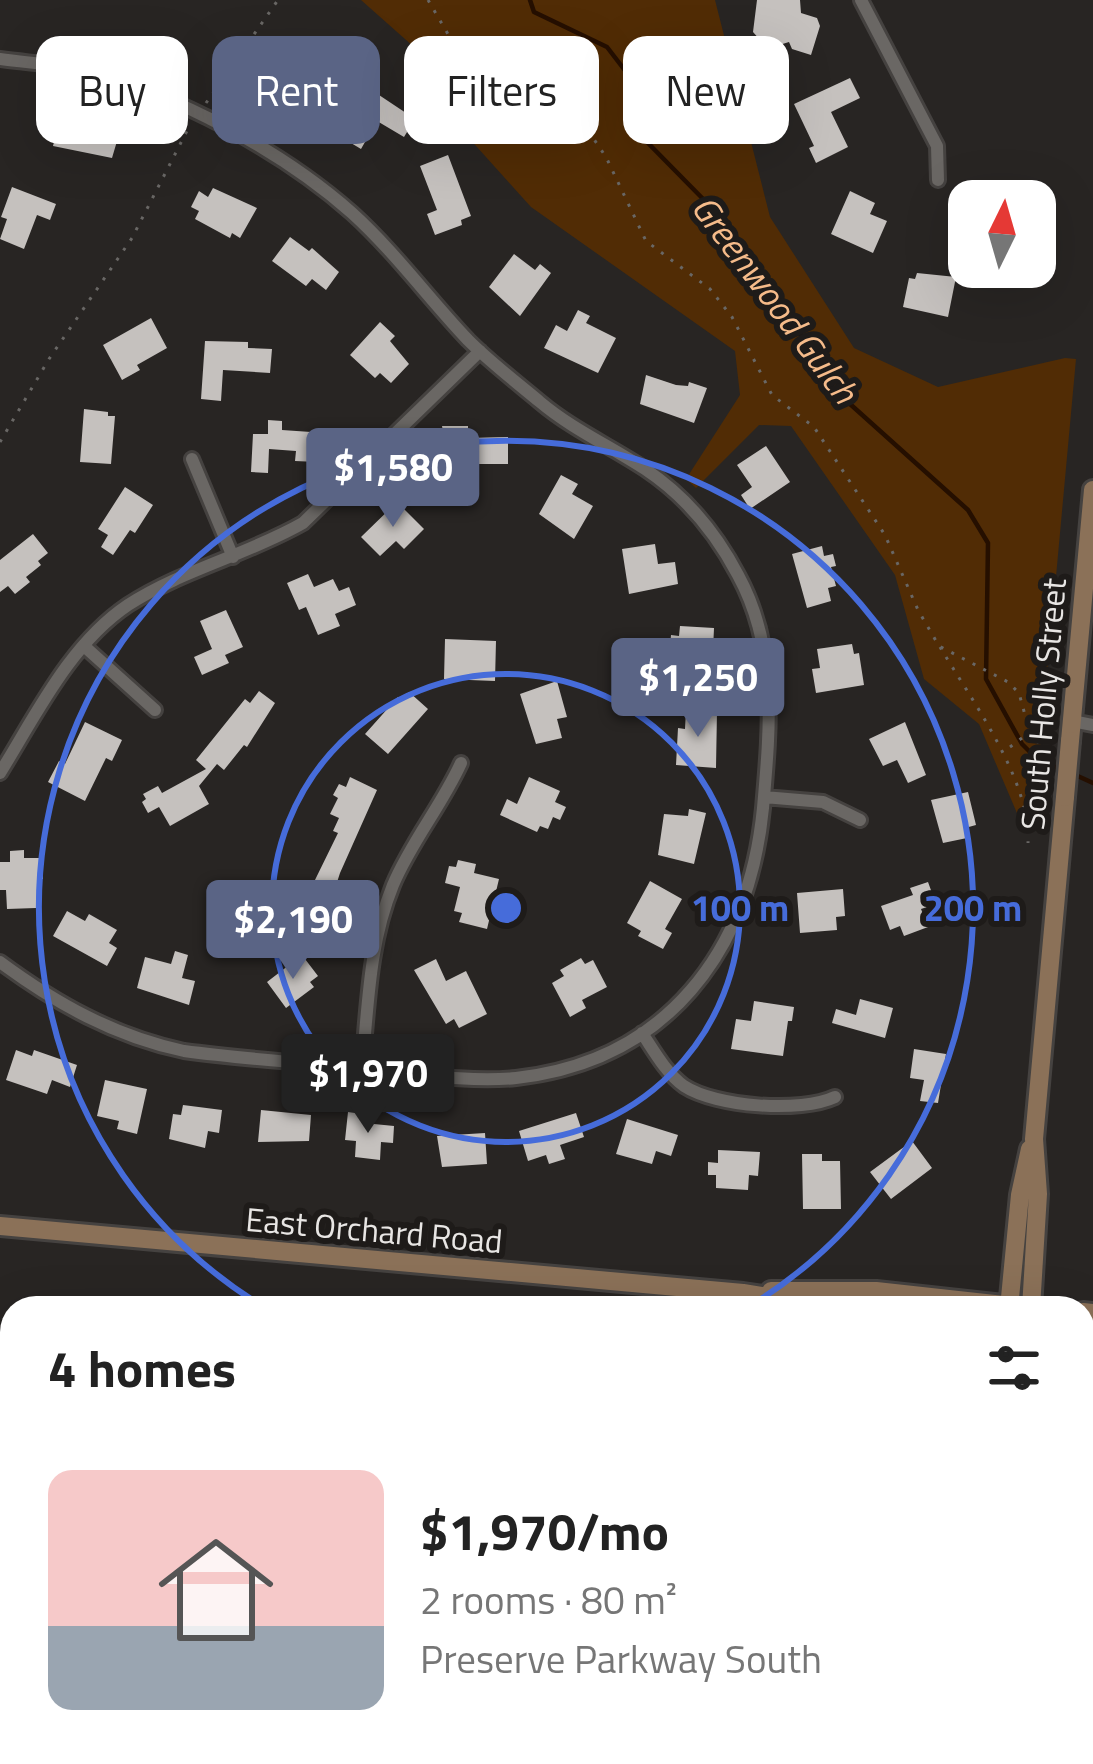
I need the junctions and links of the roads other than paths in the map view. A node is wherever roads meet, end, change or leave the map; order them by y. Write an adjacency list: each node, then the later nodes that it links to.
1 (861, 0): 3 (street)
2 (0, 59): 4 (street)
3 (938, 180)
4 (480, 351): 7 (street); 14 (street)
5 (192, 459): 7 (street)
6 (1093, 490): 11 (street, South Holly Street)
7 (233, 557): 8 (street)
8 (84, 646): 9 (street); 13 (street)
9 (155, 710)
10 (1093, 725): 11 (street)
11 (1070, 740): 20 (street, South Holly Street, bridge)
12 (461, 763): 18 (street)
13 (0, 772)
14 (764, 797): 15 (street); 17 (street)
15 (860, 820)
16 (0, 962): 18 (street)
17 (642, 1033): 18 (street); 19 (street)
18 (362, 1068)
19 (835, 1097)
20 (1034, 1139): 25 (street, South Holly Street); 26 (street, South Holly Street)
21 (0, 1226): 22 (street, East Orchard Road)
22 (742, 1292): 23 (street, East Orchard Road); 24 (street, East Orchard Road)
23 (766, 1296)
24 (920, 1296)
25 (1010, 1296)
26 (1033, 1296)

